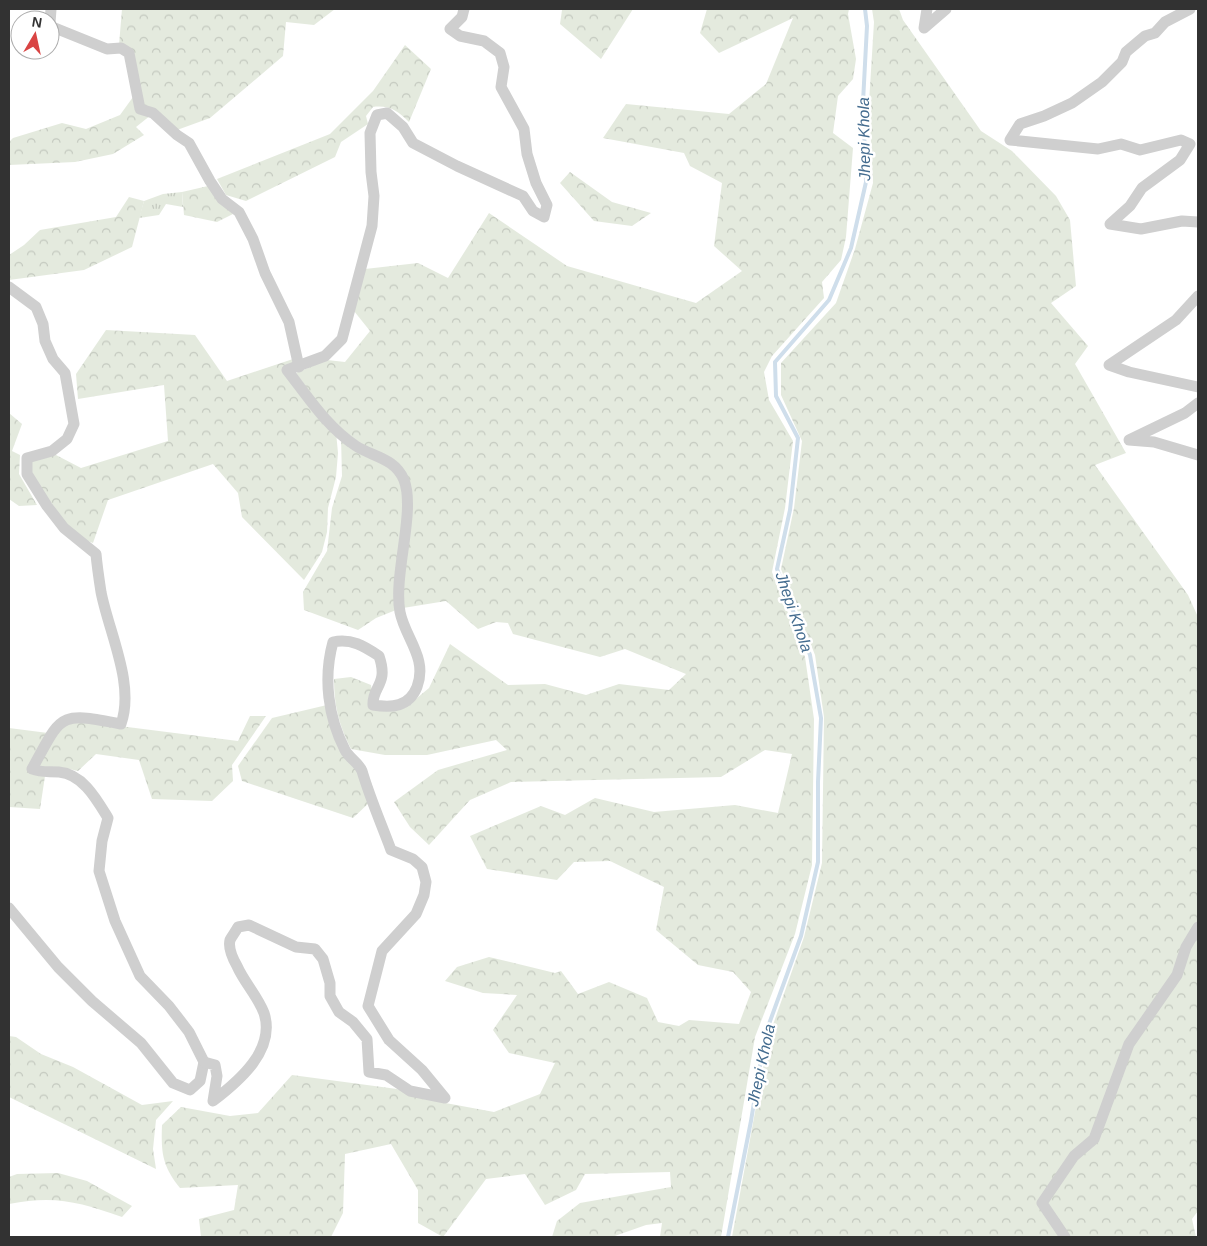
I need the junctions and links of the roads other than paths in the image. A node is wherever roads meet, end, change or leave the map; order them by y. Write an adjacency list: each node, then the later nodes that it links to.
1 (464, 9): 9 (street)
2 (927, 9): 3 (street)
3 (946, 9)
4 (1190, 9): 6 (street)
5 (60, 29): 9 (street)
6 (1198, 222)
7 (9, 287): 15 (street)
8 (1198, 296): 10 (street)
9 (299, 367): 15 (street)
10 (1198, 386)
11 (1198, 403): 12 (street)
12 (1198, 455)
13 (9, 908): 15 (street)
14 (1198, 926): 16 (street)
15 (204, 1062)
16 (1065, 1237)

